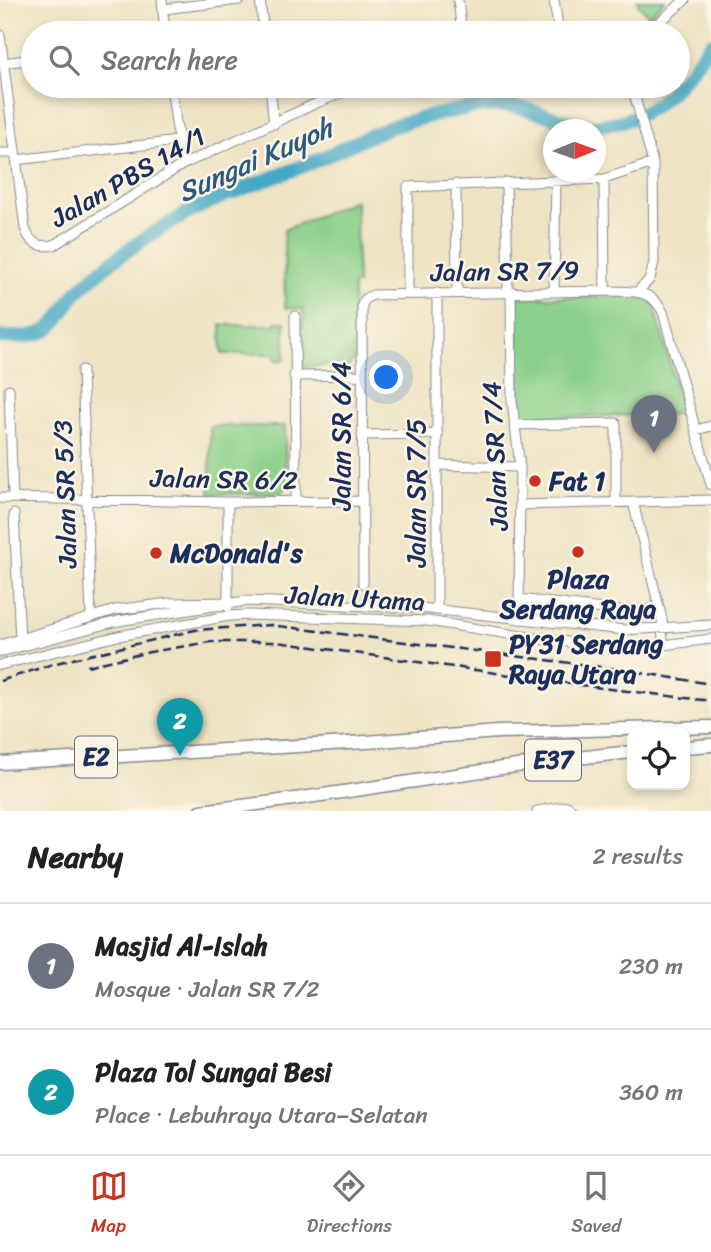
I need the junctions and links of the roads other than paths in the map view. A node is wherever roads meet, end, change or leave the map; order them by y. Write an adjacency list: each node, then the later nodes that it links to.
1 (240, 0): 6 (street)
2 (260, 0): 8 (street)
3 (458, 0): 9 (street)
4 (554, 0): 7 (street)
5 (685, 0): 12 (street)
6 (162, 5)
7 (556, 16): 10 (street); 11 (street)
8 (263, 21)
9 (461, 21)
10 (555, 21)
11 (557, 21)
12 (661, 21)
13 (0, 36): 15 (street, Jalan PBS 14/1)
14 (21, 61): 15 (street)
15 (3, 63): 23 (street, Jalan PBS 14/1)
16 (173, 98): 21 (street)
17 (271, 98): 20 (street)
18 (329, 98): 20 (street, Jalan PBS 14/1)
19 (635, 98): 24 (street)
20 (274, 124): 25 (street, Jalan PBS 14/1)
21 (178, 141): 23 (street); 25 (street)
22 (0, 153): 23 (street)
23 (15, 157): 25 (street, Jalan PBS 14/1)
24 (652, 159): 26 (street); 36 (street)
25 (182, 165)
26 (606, 177)
27 (543, 181): 28 (street)
28 (506, 182): 31 (street); 32 (street, Jalan SR 7/4)
29 (556, 182): 35 (street)
30 (604, 182): 33 (street)
31 (456, 184): 34 (street); 37 (street)
32 (509, 291): 34 (street, Jalan SR 7/9); 35 (street, Jalan SR 7/9); 45 (street, Jalan SR 7/4)
33 (605, 291): 35 (street, Jalan SR 7/9); 36 (street, Jalan SR 7/9)
34 (457, 292): 38 (street, Jalan SR 7/9)
35 (554, 292)
36 (637, 292): 47 (street, Jalan SR 7/9)
37 (408, 293): 38 (street, Jalan SR 7/9); 39 (street, Jalan SR 7/9)
38 (437, 293): 48 (street, Jalan SR 7/5)
39 (373, 295): 42 (street, Jalan SR 6/4)
40 (295, 316): 43 (street)
41 (82, 370): 55 (street, Jalan SR 5/3)
42 (362, 375): 43 (street); 49 (street, Jalan SR 6/4)
43 (294, 376): 57 (street)
44 (9, 389): 54 (street)
45 (514, 425): 51 (street, Jalan SR 7/4); 60 (street)
46 (711, 426): 47 (street)
47 (696, 430): 52 (street)
48 (438, 434): 49 (street); 50 (street, Jalan SR 7/5)
49 (362, 435): 58 (street, Jalan SR 6/4)
50 (438, 465): 51 (street); 67 (street, Jalan SR 7/5)
51 (520, 467): 62 (street, Jalan SR 7/4)
52 (711, 485)
53 (0, 498): 54 (street, Jalan SR 6/2)
54 (13, 498): 55 (street, Jalan SR 6/2)
55 (85, 498): 59 (street, Jalan SR 6/2); 69 (street, Jalan SR 5/3)
56 (711, 500): 61 (street)
57 (296, 501): 58 (street, Jalan SR 6/2); 59 (street, Jalan SR 6/2)
58 (363, 501): 64 (street, Jalan SR 6/4)
59 (228, 502): 66 (street)
60 (616, 502): 61 (street); 62 (street)
61 (633, 502): 68 (street)
62 (520, 505): 65 (street, Jalan SR 7/4)
63 (14, 514): 75 (street)
64 (363, 583)
65 (519, 599): 68 (street); 71 (street, Jalan SR 7/4)
66 (228, 603): 67 (street, Jalan Utama); 69 (street); 70 (street); 78 (street, Jalan Utama)
67 (437, 610): 71 (street, Jalan Utama)
68 (659, 610): 73 (street)
69 (91, 616): 75 (street)
70 (229, 616): 77 (street, Jalan Utama); 79 (street, Jalan Utama)
71 (519, 619): 73 (street, Jalan Utama)
72 (711, 625): 73 (street, Jalan Utama)
73 (662, 629): 77 (street)
74 (711, 639): 77 (street, Jalan Utama)
75 (20, 640): 76 (street)
76 (0, 645)
77 (663, 645)
78 (0, 652)
79 (0, 665)
80 (711, 727): 84 (highway, E37)
81 (710, 746): 82 (highway)
82 (690, 747)
83 (627, 752): 86 (highway, E37)
84 (184, 753): 85 (highway, E2)
85 (0, 763)
86 (201, 811)
87 (537, 811): 88 (street)
88 (574, 811)

